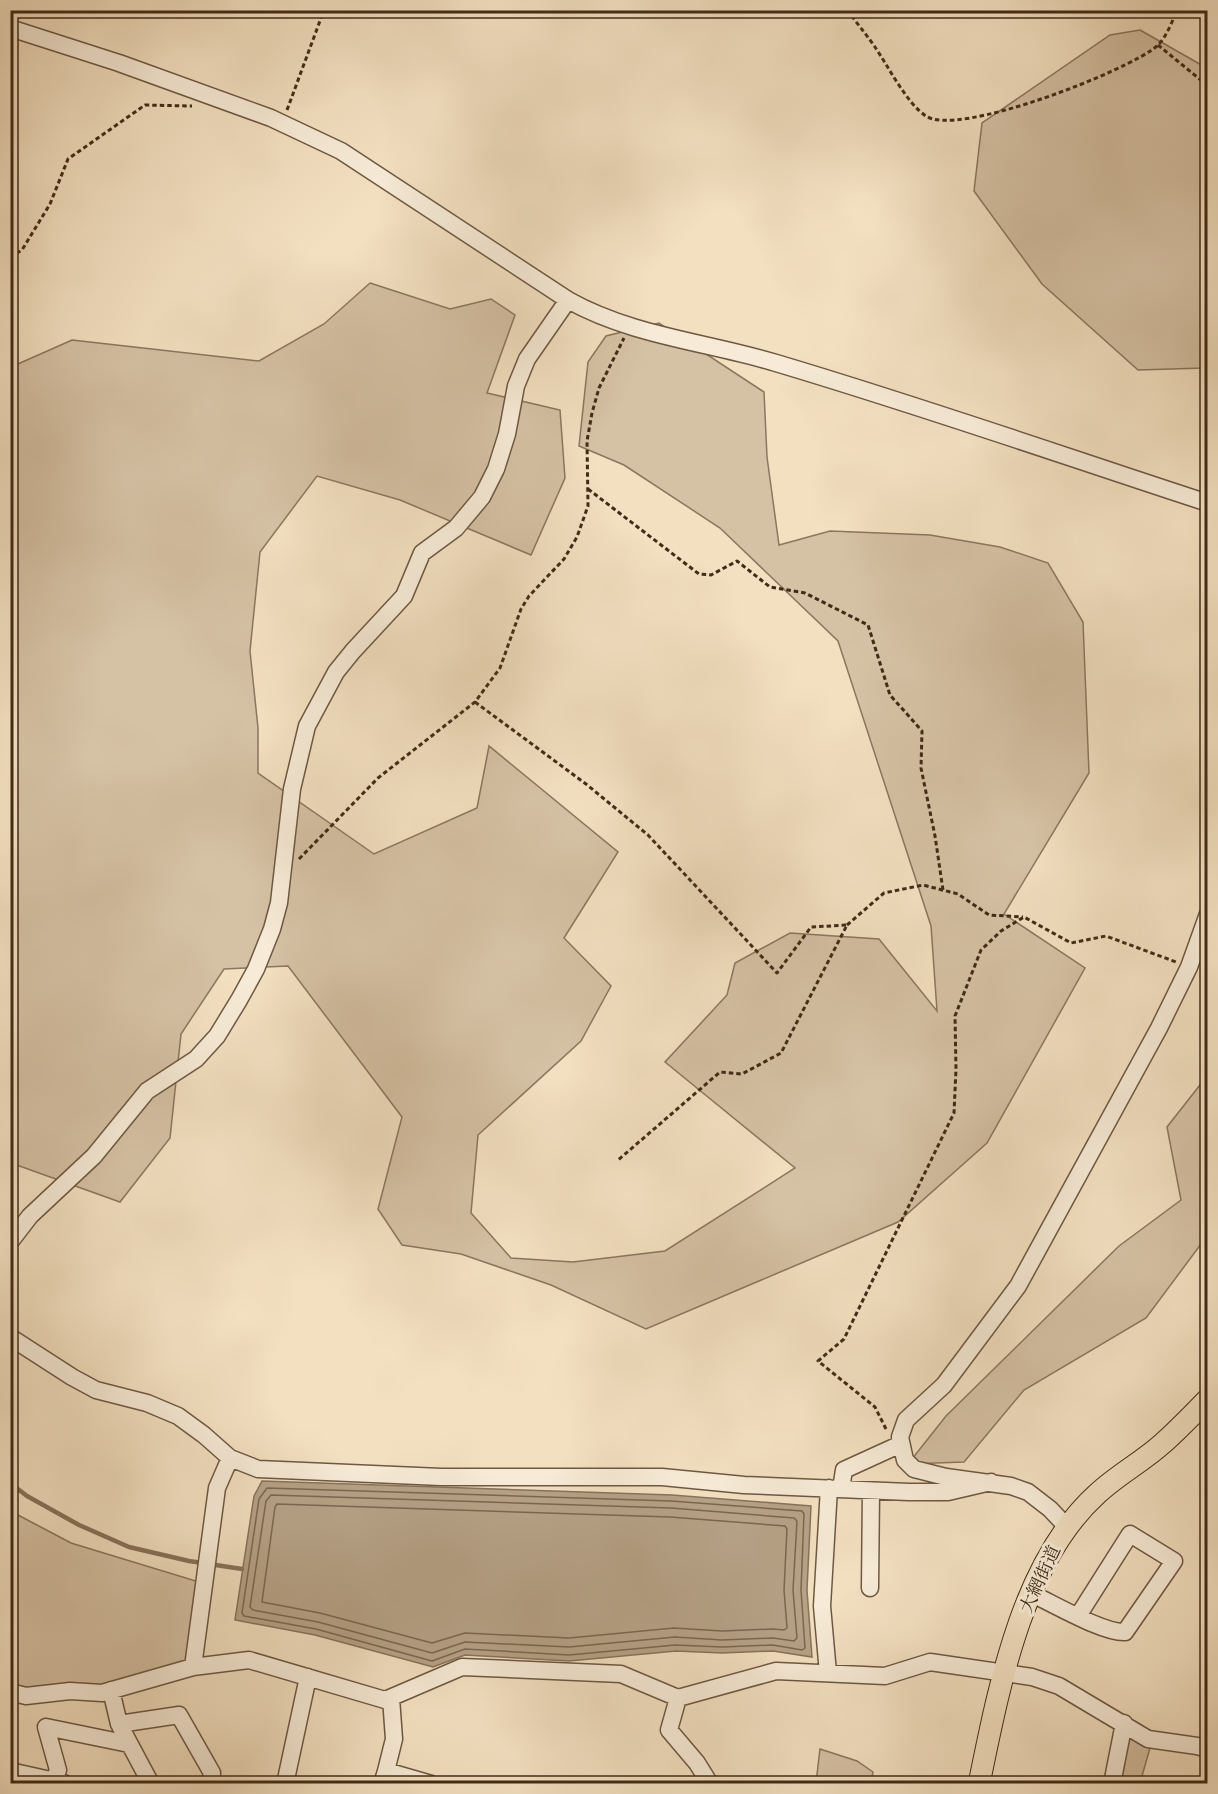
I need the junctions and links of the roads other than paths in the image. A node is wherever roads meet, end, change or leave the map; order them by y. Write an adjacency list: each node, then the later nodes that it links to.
1 (10, 28): 2 (street)
2 (568, 300): 3 (street); 5 (street)
3 (1208, 503)
4 (1208, 914): 8 (street)
5 (10, 1242)
6 (10, 1337): 9 (street)
7 (1208, 1399): 13 (main road, 大網街道)
8 (898, 1446): 10 (street); 11 (street)
9 (230, 1458): 11 (street); 17 (street)
10 (991, 1482): 12 (street); 13 (street)
11 (835, 1489): 12 (street); 18 (street)
12 (871, 1491): 14 (street)
13 (1067, 1527): 15 (main road, 大網街道)
14 (870, 1588)
15 (1032, 1594): 16 (street); 19 (main road, 大網街道)
16 (1078, 1616): 16 (street)
17 (193, 1666): 20 (street); 21 (street)
18 (828, 1673): 19 (street); 24 (street)
19 (1004, 1674): 25 (street); 37 (main road, 大網街道)
20 (308, 1677): 23 (street); 34 (street)
21 (111, 1690): 22 (street); 26 (street)
22 (10, 1692)
23 (391, 1698): 24 (street); 30 (street)
24 (678, 1698): 36 (street)
25 (1124, 1723): 28 (street); 38 (street)
26 (119, 1724): 27 (street); 33 (street)
27 (129, 1744): 31 (street); 32 (street)
28 (1208, 1749)
29 (10, 1771): 31 (street)
30 (384, 1778): 35 (street)
31 (58, 1783)
32 (151, 1784)
33 (210, 1784)
34 (285, 1784)
35 (431, 1784)
36 (710, 1784)
37 (979, 1784)
38 (1113, 1784)

